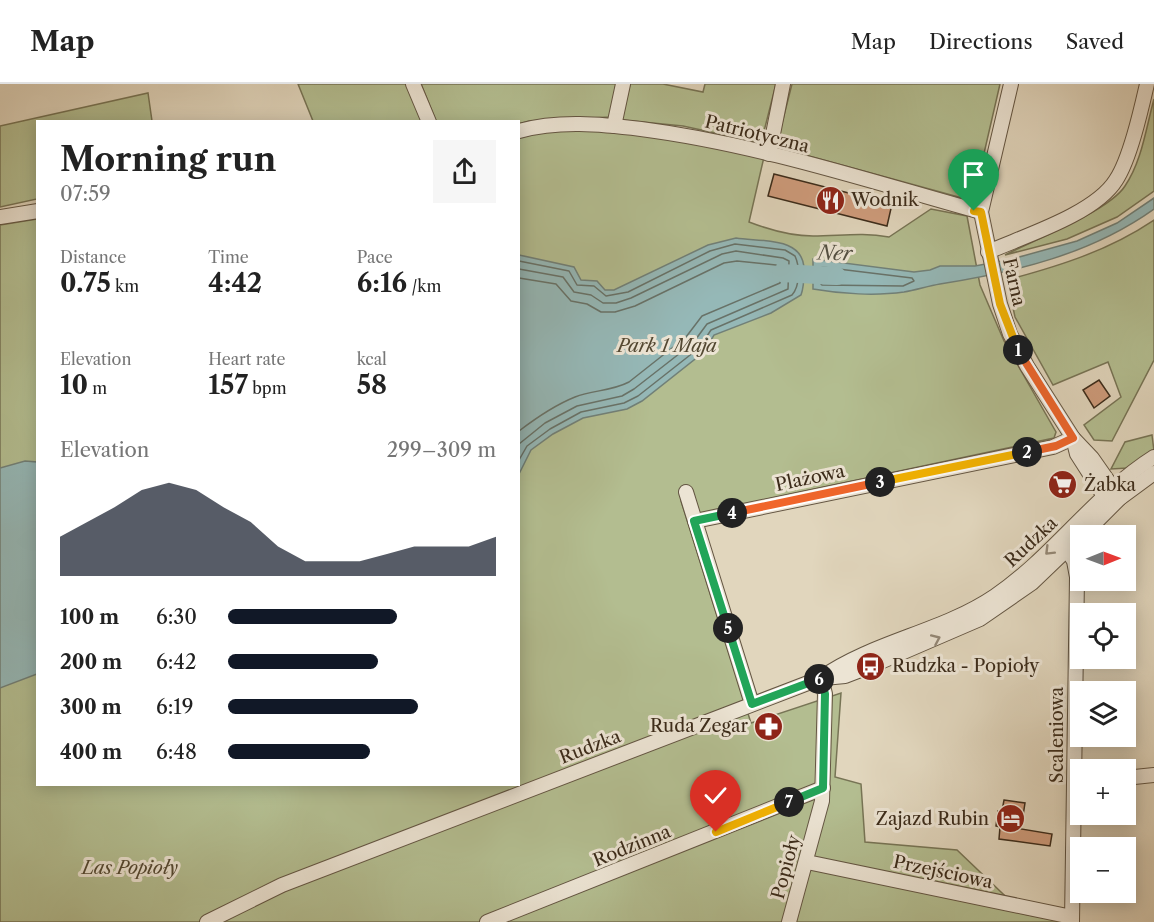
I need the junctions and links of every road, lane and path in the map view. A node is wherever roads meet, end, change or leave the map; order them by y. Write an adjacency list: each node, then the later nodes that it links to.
1 (413, 84): 6 (street)
2 (623, 84): 7 (street)
3 (783, 84): 9 (street)
4 (1011, 84): 11 (street, Farna)
5 (1147, 84): 13 (street)
6 (428, 120)
7 (614, 126): 8 (street, Patriotyczna); 9 (street, Patriotyczna)
8 (520, 130)
9 (769, 154): 11 (street, Patriotyczna)
10 (36, 211): 12 (street)
11 (981, 212): 13 (street, Farna)
12 (0, 217)
13 (989, 255): 14 (street, Farna)
14 (1073, 438): 18 (street, Farna); 19 (street, Plażowa)
15 (1154, 457): 18 (street, Rudzka)
16 (1154, 473): 18 (street, Rudzka)
17 (686, 492): 19 (street)
18 (1112, 498): 20 (street, Rudzka); 23 (street, Rudzka, one-way to 23)
19 (694, 521): 24 (street)
20 (1090, 525)
21 (1070, 547): 22 (street, Rudzka)
22 (1067, 550): 23 (street, Rudzka, one-way to 22); 25 (street, Scaleniowa)
23 (821, 678): 24 (street, Rudzka); 28 (street, Popioły)
24 (752, 704): 32 (street, Rudzka)
25 (1077, 759)
26 (1154, 775): 27 (street)
27 (1136, 777)
28 (823, 788): 30 (street, Popioły); 33 (street, Rodzinna)
29 (1075, 825): 31 (street, Scaleniowa)
30 (807, 862): 31 (street, Przejściowa); 34 (street, Popioły)
31 (1072, 920)
32 (207, 922)
33 (487, 922)
34 (789, 922)

